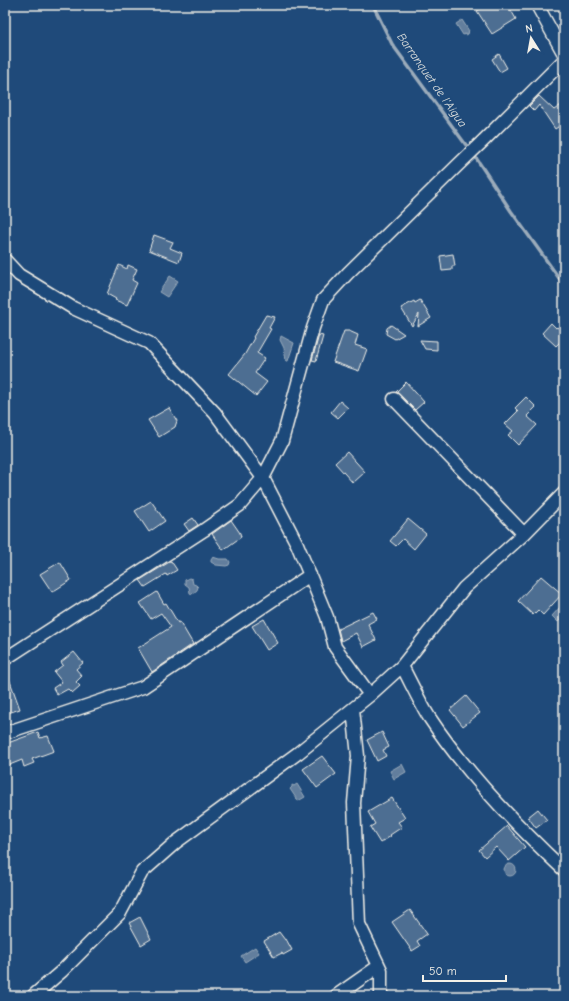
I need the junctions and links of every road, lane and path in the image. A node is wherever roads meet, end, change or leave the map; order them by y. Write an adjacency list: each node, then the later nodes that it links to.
1 (537, 5): 2 (street)
2 (564, 54)
3 (564, 60): 6 (street)
4 (5, 260): 6 (street)
5 (394, 399): 8 (street)
6 (263, 478): 9 (street); 10 (street)
7 (564, 493): 8 (street)
8 (524, 534): 11 (street)
9 (310, 575): 12 (street); 14 (street)
10 (5, 659)
11 (402, 666): 12 (street); 15 (street)
12 (370, 695): 13 (street)
13 (354, 708): 16 (street); 17 (street)
14 (5, 733)
15 (564, 870)
16 (379, 966): 18 (street); 19 (street)
17 (33, 996)
18 (336, 996)
19 (381, 996)

